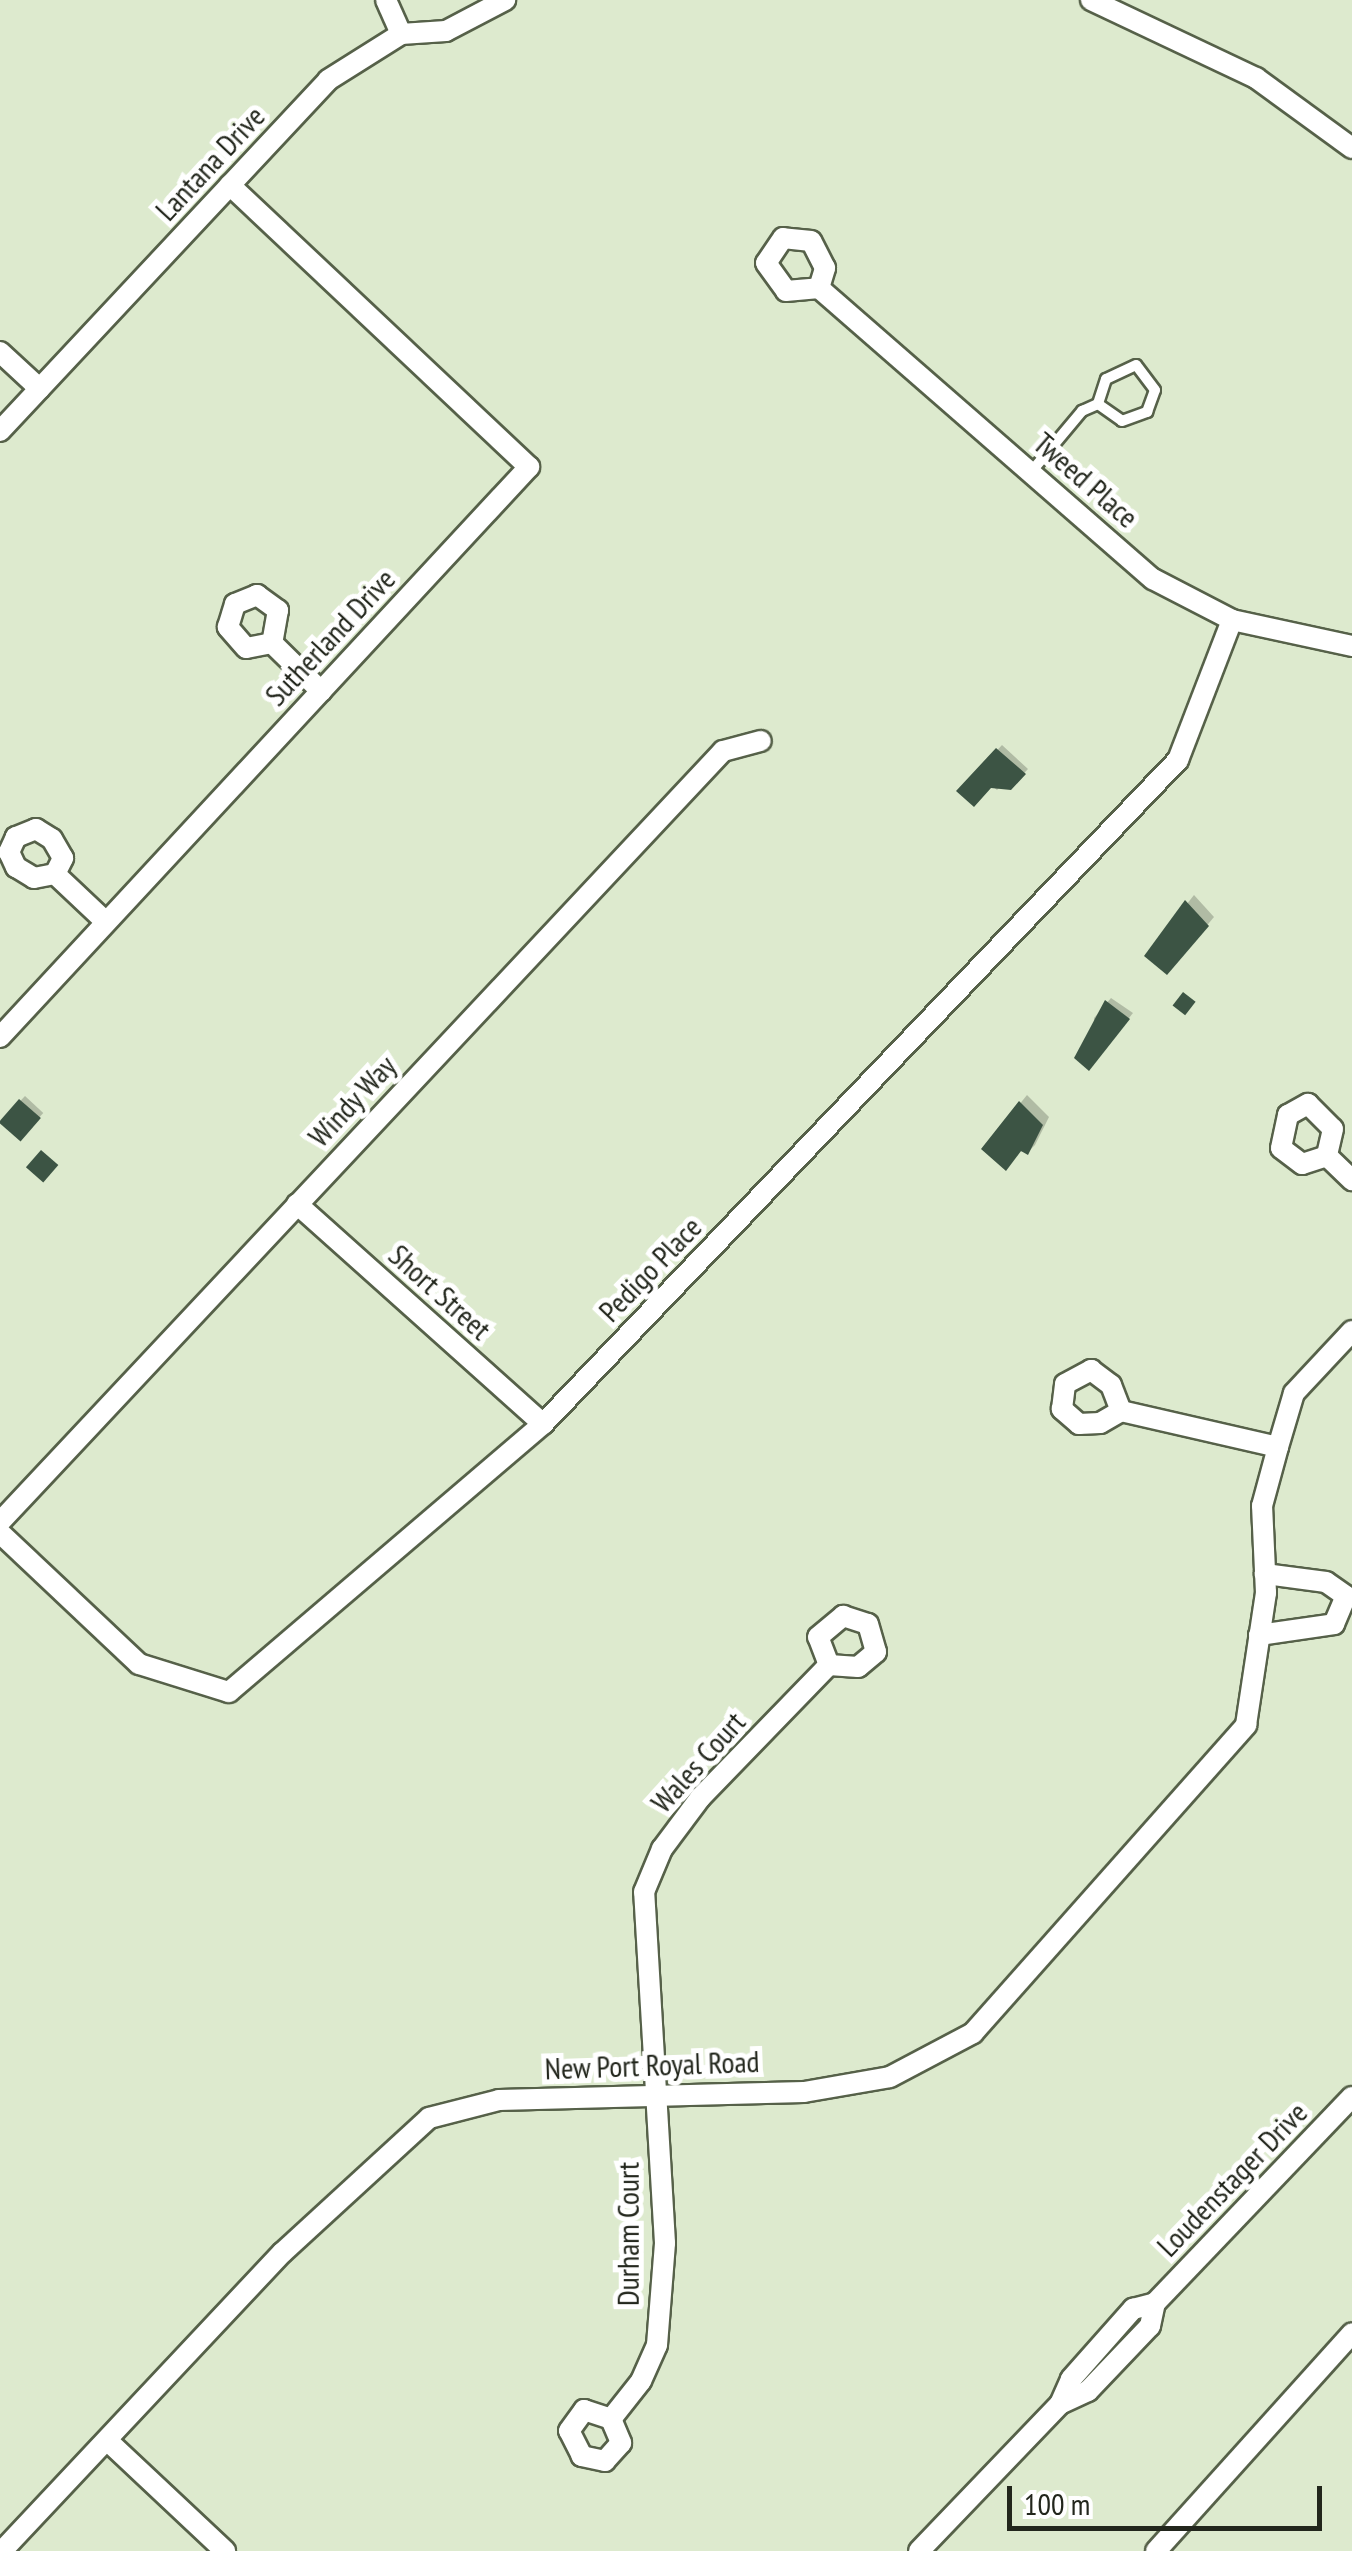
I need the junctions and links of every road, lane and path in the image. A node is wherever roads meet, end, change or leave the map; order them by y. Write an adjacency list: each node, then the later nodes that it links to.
1 (386, 0): 4 (street)
2 (505, 0): 4 (street, Lantana Drive)
3 (1090, 0): 5 (street)
4 (401, 34): 6 (street, Lantana Drive)
5 (1352, 148)
6 (230, 185): 9 (street, Lantana Drive); 16 (street, Sutherland Drive)
7 (820, 288): 12 (street, Tweed Place)
8 (0, 352): 9 (street)
9 (40, 389): 11 (street, Lantana Drive)
10 (1098, 404): 10 (lane); 12 (lane)
11 (0, 431)
12 (1031, 472): 13 (street, Tweed Place)
13 (1232, 620): 15 (street, Tweed Place); 26 (street, Pedigo Place)
14 (272, 643): 16 (street)
15 (1352, 646)
16 (321, 690): 19 (street, Sutherland Drive)
17 (761, 741): 23 (street, Windy Way)
18 (55, 874): 19 (street)
19 (106, 922): 20 (street, Sutherland Drive)
20 (0, 1037)
21 (1327, 1156): 22 (street)
22 (1352, 1180)
23 (297, 1204): 26 (street, Short Street); 28 (street, Windy Way)
24 (1352, 1331): 27 (street, New Port Royal Road)
25 (1121, 1410): 27 (street)
26 (543, 1424): 29 (street, Pedigo Place)
27 (1278, 1448): 30 (street, New Port Royal Road)
28 (0, 1522)
29 (0, 1534)
30 (1265, 1574): 31 (street, New Port Royal Road); 31 (street)
31 (1259, 1635): 33 (street, New Port Royal Road)
32 (829, 1666): 33 (street, Wales Court)
33 (654, 2094): 36 (street, Durham Court); 37 (street, New Port Royal Road)
34 (1352, 2097): 40 (street, Loudenstager Drive)
35 (1352, 2333): 41 (street)
36 (611, 2420)
37 (110, 2443): 38 (street, New Port Royal Road); 39 (street)
38 (2, 2551)
39 (225, 2551)
40 (919, 2551)
41 (1156, 2551)

